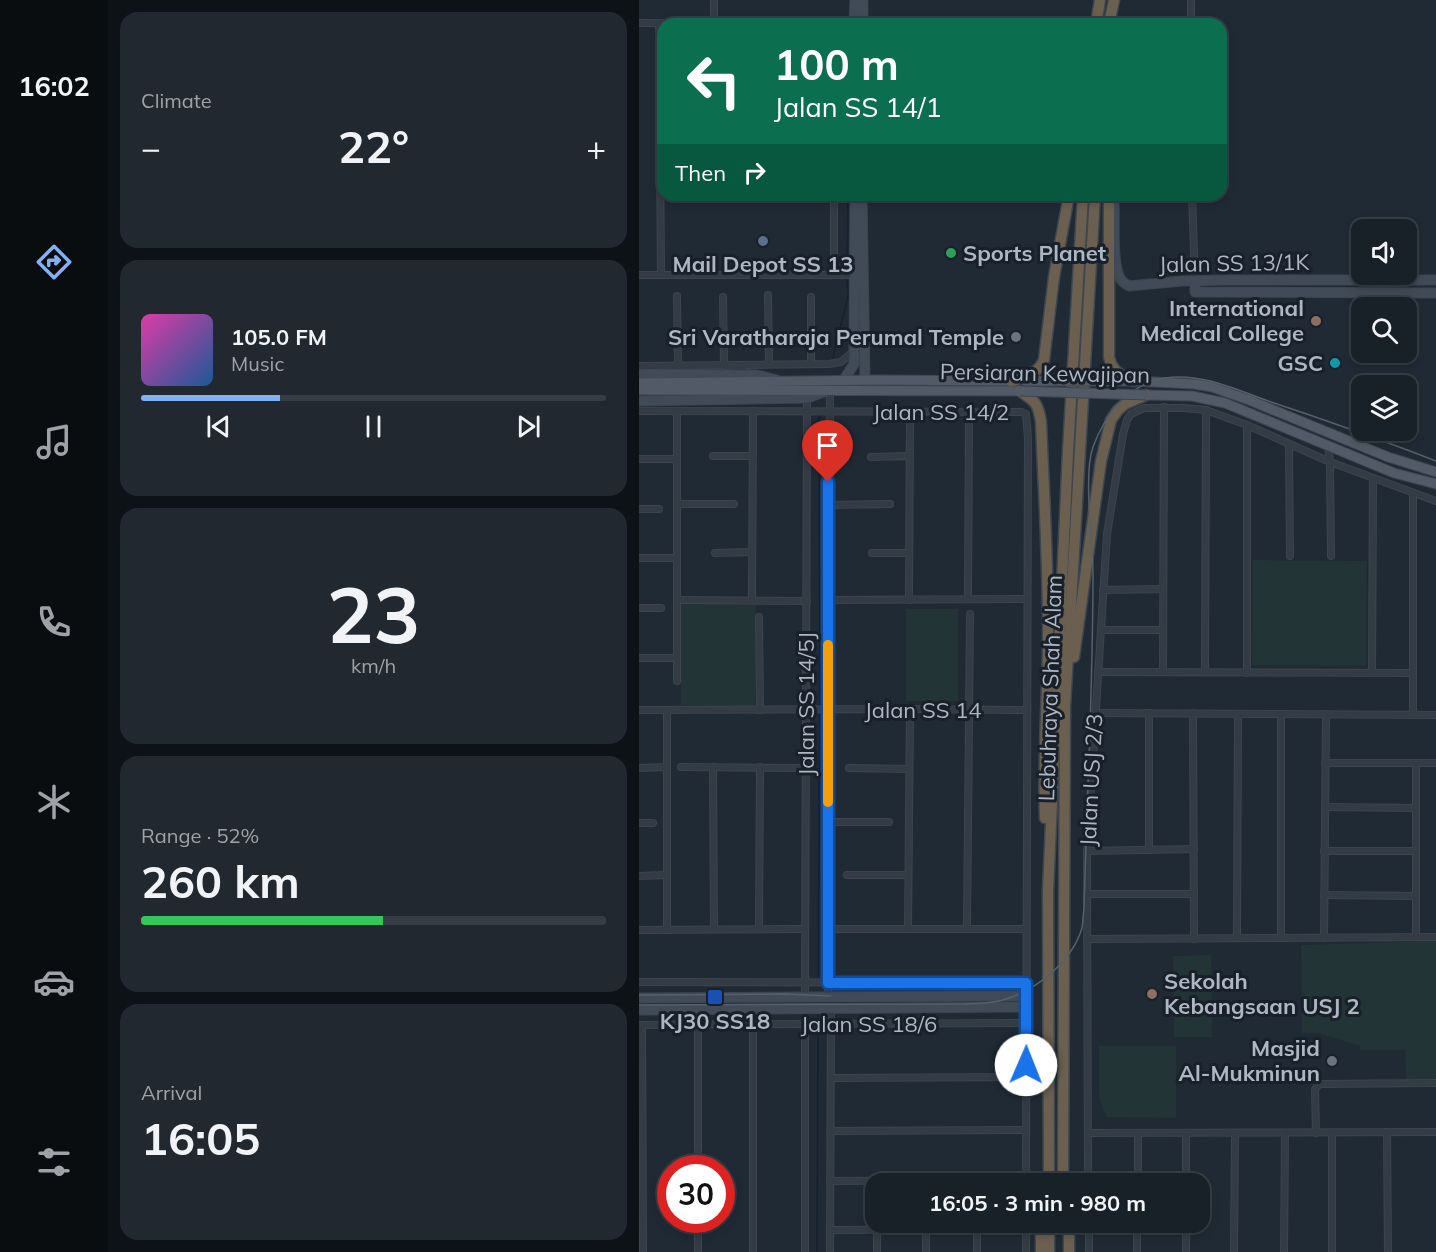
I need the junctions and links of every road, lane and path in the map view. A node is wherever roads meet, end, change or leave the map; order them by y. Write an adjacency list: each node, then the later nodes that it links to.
1 (714, 0): 7 (street)
2 (855, 0): 8 (main road)
3 (863, 0): 9 (main road)
4 (1100, 0): 10 (highway)
5 (1114, 0): 11 (highway)
6 (1191, 1): 12 (street)
7 (714, 18)
8 (854, 18)
9 (863, 18)
10 (1097, 18)
11 (1110, 18)
12 (1191, 18)
13 (639, 23): 14 (street)
14 (657, 23)
15 (660, 201): 26 (street)
16 (834, 201): 27 (street)
17 (855, 201): 28 (main road)
18 (862, 201): 46 (main road)
19 (1068, 201): 48 (highway)
20 (1083, 201): 164 (highway, Lebuhraya Shah Alam)
21 (1095, 201): 121 (highway, Lebuhraya Shah Alam)
22 (1111, 201): 31 (main road, Jalan SS 13/1K)
23 (1111, 201): 49 (highway)
24 (1191, 201): 31 (street)
25 (639, 275): 26 (street)
26 (661, 275): 27 (street)
27 (834, 275): 28 (street)
28 (854, 275): 38 (main road)
29 (1267, 280): 30 (main road, Jalan SS 13/1K); 31 (main road, Jalan SS 13/1K); 32 (main road)
30 (1436, 280)
31 (1195, 281): 32 (main road, Jalan SS 13/1K)
32 (1267, 292): 33 (main road, Jalan SS 13/1K)
33 (1436, 293)
34 (768, 295): 39 (street)
35 (677, 296): 43 (street)
36 (723, 297): 41 (street)
37 (811, 297): 40 (street)
38 (855, 350): 40 (street); 47 (main road)
39 (769, 364): 40 (street); 41 (street)
40 (811, 364)
41 (724, 365): 43 (street); 45 (street)
42 (639, 366): 43 (street)
43 (678, 366)
44 (639, 374): 45 (main road, Persiaran Kewajipan)
45 (757, 375): 50 (main road, Persiaran Kewajipan)
46 (865, 380): 47 (main road, Persiaran Kewajipan); 48 (main road, Persiaran Kewajipan)
47 (843, 381): 50 (main road, Persiaran Kewajipan)
48 (1011, 381): 52 (main road, Persiaran Kewajipan)
49 (1134, 381): 52 (main road, Persiaran Kewajipan, bridge); 78 (main road, Persiaran Kewajipan)
50 (788, 382): 53 (main road)
51 (639, 383): 53 (main road)
52 (1023, 386): 55 (main road, Persiaran Kewajipan); 56 (main road, Persiaran Kewajipan, bridge); 164 (highway)
53 (689, 387): 54 (main road); 55 (main road)
54 (639, 390)
55 (828, 391): 57 (main road, Persiaran Kewajipan); 65 (street)
56 (1146, 395): 70 (main road, Persiaran Kewajipan); 121 (highway)
57 (807, 398): 58 (main road, Persiaran Kewajipan); 64 (street, Jalan SS 14/5J)
58 (639, 401)
59 (1164, 407): 60 (street, Jalan USJ 2/3); 97 (street, Jalan USJ 2/3); 98 (street)
60 (1206, 410): 68 (street, Jalan USJ 2/3); 116 (street)
61 (639, 411): 62 (street, Jalan SS 14/2)
62 (677, 411): 63 (street, Jalan SS 14/2); 76 (street)
63 (753, 411): 64 (street, Jalan SS 14/2); 72 (street)
64 (808, 411): 65 (street, Jalan SS 14/2); 105 (street, Jalan SS 14/5J)
65 (829, 411): 66 (street, Jalan SS 14/2); 86 (street)
66 (910, 411): 67 (street, Jalan SS 14/2); 73 (street)
67 (969, 412): 99 (street); 100 (street, Jalan SS 14/2)
68 (1247, 425): 69 (street, Jalan USJ 2/3); 117 (street)
69 (1290, 446): 77 (street, Jalan USJ 2/3); 93 (street)
70 (1328, 447): 77 (street); 80 (main road, Persiaran Kewajipan)
71 (713, 456): 72 (street)
72 (753, 456): 89 (street)
73 (910, 456): 74 (street); 92 (street)
74 (871, 457)
75 (639, 459): 76 (street)
76 (677, 459): 83 (street)
77 (1330, 462): 79 (street, Jalan USJ 2/3); 94 (street)
78 (1436, 472)
79 (1373, 479): 81 (street, Jalan USJ 2/3); 118 (street)
80 (1436, 484)
81 (1413, 493): 82 (street, Jalan USJ 2/3); 119 (street)
82 (1436, 501)
83 (677, 504): 84 (street); 96 (street)
84 (734, 504)
85 (890, 504): 86 (street)
86 (828, 505): 103 (street)
87 (639, 509): 88 (street)
88 (659, 509)
89 (752, 552): 90 (street); 102 (street)
90 (715, 553)
91 (872, 553): 92 (street)
92 (909, 553): 104 (street)
93 (1290, 556)
94 (1331, 556)
95 (639, 558): 96 (street)
96 (677, 558): 101 (street)
97 (1103, 590): 98 (street); 110 (street, Jalan USJ 2/3)
98 (1163, 590): 111 (street)
99 (968, 599): 100 (street); 104 (street)
100 (1027, 599): 129 (street)
101 (677, 600): 102 (street); 113 (street)
102 (751, 600): 105 (street)
103 (828, 600): 104 (street); 128 (street)
104 (909, 600)
105 (807, 601): 127 (street, Jalan SS 14/5J)
106 (639, 608): 107 (street)
107 (661, 608)
108 (970, 614): 123 (street)
109 (759, 617): 126 (street)
110 (1101, 630): 111 (street); 114 (street, Jalan USJ 2/3)
111 (1163, 630): 115 (street)
112 (639, 658): 113 (street)
113 (677, 658): 120 (street)
114 (1098, 672): 115 (street); 130 (street, Jalan USJ 2/3)
115 (1163, 672): 116 (street)
116 (1205, 672): 117 (street)
117 (1247, 672): 118 (street)
118 (1372, 672): 119 (street)
119 (1413, 672): 136 (street)
120 (677, 681)
121 (1065, 706): 203 (highway, Lebuhraya Shah Alam)
122 (910, 709): 123 (street, Jalan SS 14); 128 (street, Jalan SS 14); 148 (street)
123 (968, 709): 129 (street, Jalan SS 14); 174 (street)
124 (639, 710): 125 (street, Jalan SS 14)
125 (667, 710): 126 (street, Jalan SS 14); 141 (street)
126 (760, 710): 127 (street, Jalan SS 14)
127 (806, 710): 128 (street, Jalan SS 14); 146 (street, Jalan SS 14/5J)
128 (823, 710): 151 (street)
129 (1027, 710): 175 (street)
130 (1095, 713): 131 (street); 157 (street, Jalan USJ 2/3)
131 (1149, 713): 132 (street); 156 (street)
132 (1193, 714): 133 (street); 155 (street)
133 (1238, 714): 134 (street); 180 (street)
134 (1281, 714): 135 (street); 181 (street)
135 (1326, 714): 136 (street); 138 (street)
136 (1413, 715): 137 (street)
137 (1436, 715)
138 (1325, 763): 139 (street); 149 (street)
139 (1416, 763): 140 (street); 150 (street)
140 (1436, 763)
141 (667, 767): 145 (street); 160 (street)
142 (681, 767): 143 (street)
143 (713, 767): 144 (street); 169 (street)
144 (760, 767): 146 (street); 170 (street)
145 (639, 768)
146 (806, 768): 171 (street, Jalan SS 14/5J)
147 (849, 768): 148 (street)
148 (909, 768): 162 (street)
149 (1325, 807): 150 (street); 158 (street)
150 (1416, 808): 159 (street)
151 (828, 822): 152 (street); 172 (street)
152 (889, 822)
153 (639, 823): 154 (street)
154 (653, 823)
155 (1194, 849): 156 (street); 166 (street)
156 (1149, 850): 157 (street)
157 (1087, 851): 165 (street, Jalan USJ 2/3)
158 (1325, 851): 159 (street); 167 (street)
159 (1416, 851): 168 (street)
160 (667, 875): 163 (street); 177 (street)
161 (847, 875): 162 (street)
162 (908, 875): 173 (street)
163 (639, 876)
164 (1048, 890): 202 (highway, Lebuhraya Shah Alam)
165 (1087, 894): 166 (street); 183 (street, Jalan USJ 2/3)
166 (1194, 894): 184 (street)
167 (1324, 895): 168 (street); 182 (street)
168 (1416, 896): 178 (street)
169 (714, 929): 170 (street); 177 (street)
170 (759, 929): 171 (street)
171 (805, 929): 186 (street, Jalan SS 14/5J)
172 (828, 929): 173 (street); 187 (street)
173 (908, 929): 174 (street)
174 (967, 929): 175 (street)
175 (1026, 929): 188 (street)
176 (639, 930): 177 (street)
177 (667, 930)
178 (1416, 937): 179 (street); 182 (street)
179 (1436, 937)
180 (1237, 938): 181 (street); 184 (street)
181 (1281, 938): 182 (street)
182 (1324, 938)
183 (1087, 939): 184 (street); 213 (street, Jalan USJ 2/3)
184 (1194, 939)
185 (639, 982): 186 (street)
186 (805, 983): 187 (street); 190 (street, Jalan SS 14/5J)
187 (821, 983): 188 (street); 191 (street)
188 (1026, 983): 192 (street)
189 (639, 998): 190 (main road)
190 (804, 998): 191 (main road)
191 (821, 998): 192 (main road)
192 (1019, 1000): 193 (main road); 194 (main road)
193 (1026, 1007): 198 (street)
194 (822, 1009): 195 (main road); 197 (street)
195 (639, 1010)
196 (805, 1023): 197 (street, Jalan SS 18/6); 200 (street, Jalan SS 18/6); 247 (street)
197 (831, 1023): 198 (street, Jalan SS 18/6); 205 (street)
198 (1027, 1023): 204 (street)
199 (698, 1024): 200 (street, Jalan SS 18/6); 201 (street, Jalan SS 18/6); 219 (street)
200 (753, 1024): 246 (street)
201 (640, 1025): 207 (street)
202 (1049, 1074): 221 (highway); 222 (highway, Lebuhraya Shah Alam)
203 (1064, 1076): 223 (highway, Lebuhraya Shah Alam); 224 (highway)
204 (1026, 1077): 205 (street); 208 (street)
205 (831, 1078): 209 (street)
206 (1436, 1083): 218 (street)
207 (641, 1098): 244 (street)
208 (1026, 1130): 209 (street); 220 (street)
209 (830, 1131): 228 (street)
210 (1332, 1132): 211 (street); 218 (street); 262 (street)
211 (1387, 1132): 212 (street); 263 (street)
212 (1436, 1132)
213 (1088, 1133): 214 (street); 225 (street, Jalan USJ 2/3)
214 (1138, 1133): 215 (street); 226 (street)
215 (1186, 1133): 216 (street); 227 (street)
216 (1235, 1133): 217 (street); 260 (street)
217 (1285, 1133): 218 (street); 261 (street)
218 (1316, 1133)
219 (698, 1155)
220 (1026, 1173)
221 (1044, 1173)
222 (1049, 1173)
223 (1063, 1173)
224 (1069, 1173)
225 (1088, 1173)
226 (1138, 1173)
227 (1186, 1173)
228 (830, 1181): 229 (street); 230 (street)
229 (865, 1181)
230 (830, 1230): 231 (street); 248 (street)
231 (865, 1230)
232 (698, 1233): 245 (street)
233 (877, 1233): 249 (street)
234 (926, 1233): 250 (street)
235 (977, 1233): 251 (street)
236 (1026, 1233): 252 (street)
237 (1041, 1233): 253 (highway)
238 (1049, 1233): 254 (highway)
239 (1063, 1233): 255 (highway)
240 (1069, 1233): 256 (highway)
241 (1089, 1233): 257 (street)
242 (1137, 1233): 258 (street)
243 (1186, 1233): 259 (street)
244 (641, 1248)
245 (698, 1252)
246 (753, 1252)
247 (805, 1252)
248 (830, 1252)
249 (877, 1252)
250 (926, 1252)
251 (977, 1252)
252 (1026, 1252)
253 (1041, 1252)
254 (1049, 1252)
255 (1063, 1252)
256 (1069, 1252)
257 (1089, 1252)
258 (1137, 1252)
259 (1186, 1252)
260 (1234, 1252)
261 (1284, 1252)
262 (1332, 1252)
263 (1388, 1252)

